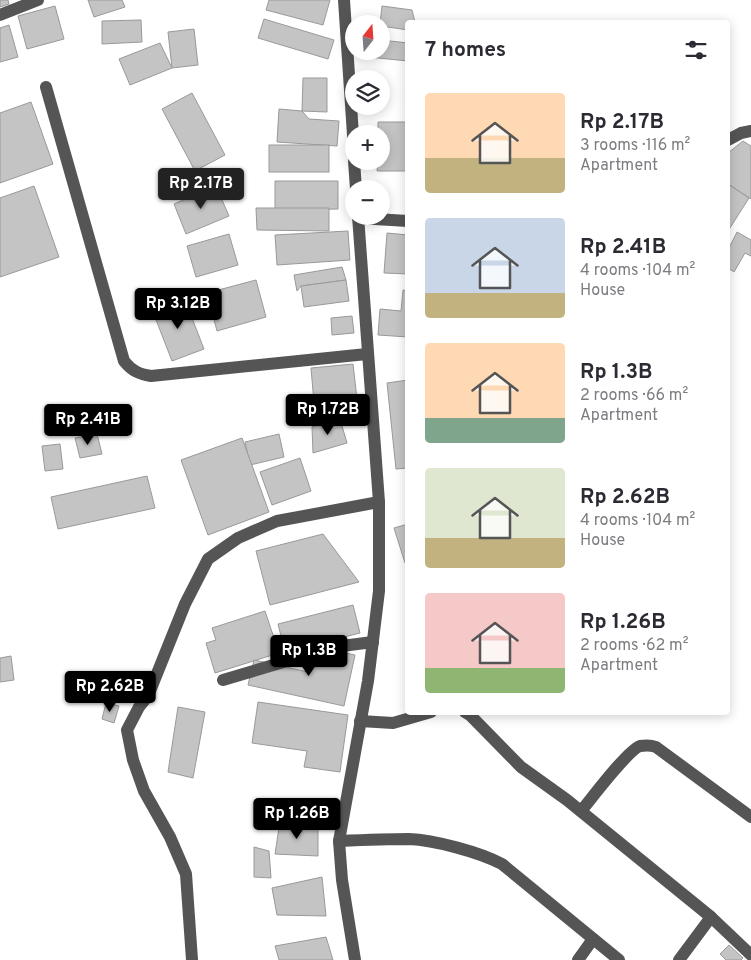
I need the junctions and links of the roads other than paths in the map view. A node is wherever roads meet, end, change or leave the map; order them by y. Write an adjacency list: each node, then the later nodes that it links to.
1 (38, 0): 3 (street)
2 (344, 0): 5 (street)
3 (0, 15)
4 (46, 87): 11 (street)
5 (352, 125)
6 (751, 131): 7 (street)
7 (730, 139)
8 (390, 220): 9 (street)
9 (405, 221)
10 (359, 225): 11 (street)
11 (367, 354): 12 (street)
12 (379, 502): 13 (street); 24 (street)
13 (373, 642): 14 (street); 17 (street)
14 (223, 680)
15 (421, 715): 17 (street)
16 (470, 715): 18 (street)
17 (360, 721): 20 (street)
18 (580, 811): 19 (street); 21 (street)
19 (751, 817)
20 (339, 841): 22 (street); 25 (street)
21 (711, 917): 23 (street); 28 (street)
22 (593, 939): 26 (street); 27 (street)
23 (751, 955)
24 (192, 960)
25 (355, 960)
26 (578, 960)
27 (619, 960)
28 (679, 960)

